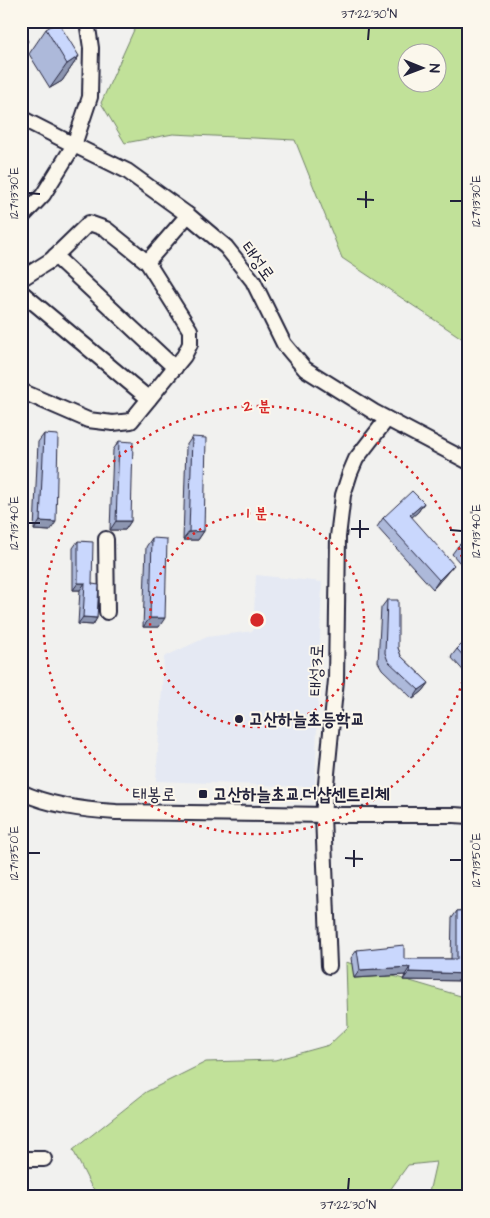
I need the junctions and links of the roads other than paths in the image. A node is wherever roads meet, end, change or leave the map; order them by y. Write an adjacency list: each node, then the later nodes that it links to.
1 (87, 21): 3 (street)
2 (21, 118): 3 (street, 태성로)
3 (74, 144): 4 (street, 태성로); 5 (street)
4 (188, 216): 7 (street); 13 (street, 태성로)
5 (21, 218)
6 (55, 256): 7 (street); 8 (street); 10 (street)
7 (147, 262): 10 (street)
8 (21, 279)
9 (21, 292): 12 (street)
10 (175, 368): 12 (street)
11 (21, 391): 12 (street)
12 (149, 399)
13 (386, 419): 14 (street, 태성로); 18 (street, 태성3로)
14 (469, 462)
15 (106, 539): 16 (street)
16 (107, 612)
17 (21, 792): 18 (street, 태봉로)
18 (323, 815): 19 (street, 태봉로); 20 (street, 태성3로)
19 (469, 816)
20 (329, 966)
21 (21, 1159): 22 (street)
22 (44, 1159)

